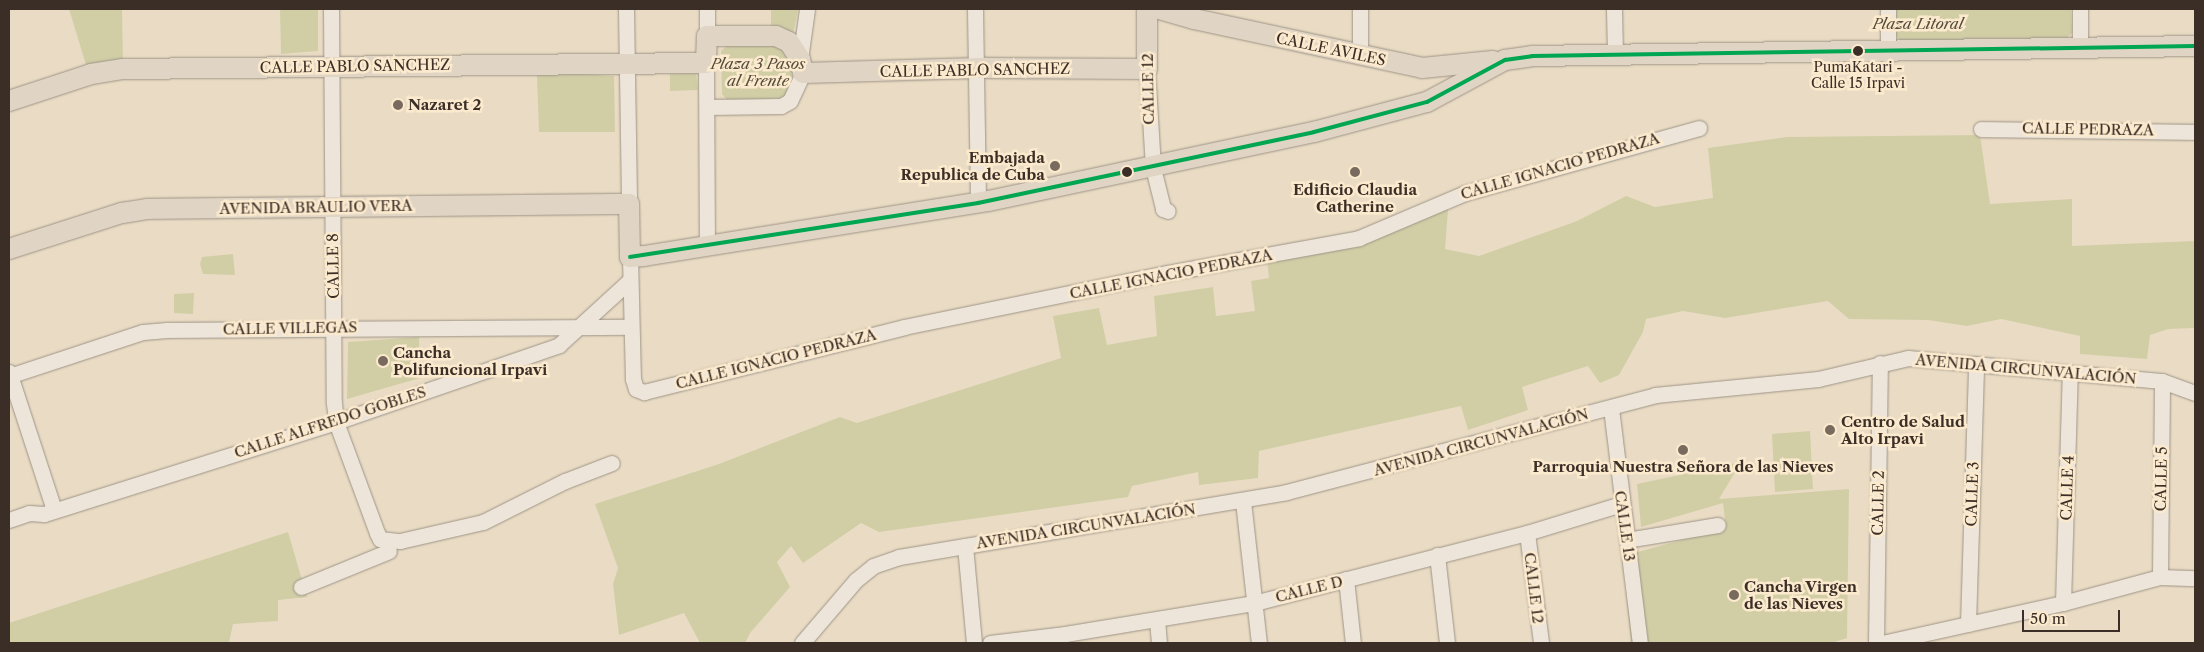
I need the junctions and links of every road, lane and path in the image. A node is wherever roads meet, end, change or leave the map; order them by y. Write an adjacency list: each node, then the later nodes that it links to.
1 (331, 9): 21 (street, CALLE 8)
2 (626, 9): 19 (street)
3 (707, 9): 12 (street)
4 (807, 9): 22 (street)
5 (975, 9): 24 (street)
6 (1147, 9): 25 (main road, CALLE 12)
7 (1159, 9): 17 (main road, CALLE AVILES)
8 (1360, 9): 17 (street)
9 (1614, 9): 16 (street)
10 (1888, 9): 15 (street)
11 (2080, 9): 14 (street)
12 (707, 36): 20 (main road); 22 (main road)
13 (2195, 46): 14 (main road, CALLE AVILES)
14 (2080, 47): 15 (main road, CALLE AVILES)
15 (1888, 49): 16 (main road, CALLE AVILES)
16 (1615, 53): 18 (main road, CALLE AVILES)
17 (1360, 56): 23 (main road, CALLE AVILES)
18 (1505, 60): 23 (main road, CALLE AVILES); 27 (main road)
19 (627, 63): 20 (main road, CALLE PABLO SANCHEZ); 21 (main road, CALLE PABLO SANCHEZ); 34 (street)
20 (706, 63): 28 (street)
21 (331, 66): 26 (main road, CALLE PABLO SANCHEZ); 35 (street, CALLE 8)
22 (802, 66): 24 (main road, CALLE PABLO SANCHEZ); 28 (street)
23 (1422, 68): 27 (main road)
24 (975, 69): 25 (main road, CALLE PABLO SANCHEZ); 33 (street)
25 (1148, 69): 32 (street, CALLE 12)
26 (9, 102)
27 (1427, 102): 32 (main road)
28 (706, 107): 37 (street)
29 (1699, 128): 43 (street, CALLE IGNACIO PEDRAZA)
30 (1981, 129): 31 (street, CALLE PEDRAZA)
31 (2195, 132)
32 (1154, 172): 33 (main road); 36 (street, CALLE 12)
33 (978, 203): 37 (main road)
34 (629, 204): 35 (main road, AVENIDA BRAULIO VERA); 39 (main road)
35 (332, 206): 38 (main road, AVENIDA BRAULIO VERA); 42 (street, CALLE 8)
36 (1168, 211)
37 (707, 246): 39 (main road)
38 (9, 249)
39 (630, 257): 40 (street)
40 (629, 281): 41 (street, CALLE ALFREDO GOBLES); 43 (street)
41 (579, 326): 42 (street, CALLE VILLEGAS); 43 (street, CALLE VILLEGAS); 51 (street, CALLE ALFREDO GOBLES)
42 (333, 327): 47 (street, CALLE VILLEGAS); 51 (street, CALLE 8)
43 (629, 327)
44 (1880, 363): 45 (street, AVENIDA CIRCUNVALACIÓN); 50 (street, AVENIDA CIRCUNVALACIÓN); 81 (street, CALLE 2)
45 (1976, 364): 46 (street, AVENIDA CIRCUNVALACIÓN); 70 (street, CALLE 3)
46 (2070, 373): 48 (street, AVENIDA CIRCUNVALACIÓN); 68 (street, CALLE 4)
47 (9, 374): 55 (street)
48 (2162, 381): 49 (street, AVENIDA CIRCUNVALACIÓN); 63 (street, CALLE 5)
49 (2195, 393)
50 (1610, 408): 53 (street, AVENIDA CIRCUNVALACIÓN); 54 (street, CALLE 13)
51 (336, 422): 55 (street, CALLE ALFREDO GOBLES); 60 (street, CALLE 8)
52 (612, 463): 60 (street)
53 (1243, 501): 61 (street, AVENIDA CIRCUNVALACIÓN); 67 (street)
54 (1621, 504): 58 (street, CALLE D); 59 (street, CALLE 13)
55 (54, 510): 56 (street, CALLE ALFREDO GOBLES)
56 (9, 520)
57 (1718, 525): 59 (street)
58 (1527, 533): 62 (street, CALLE D); 79 (street, CALLE 12)
59 (1627, 540): 80 (street, CALLE 13)
60 (388, 546): 66 (street)
61 (964, 546): 72 (street, AVENIDA CIRCUNVALACIÓN); 73 (street)
62 (1437, 555): 65 (street, CALLE D); 78 (street)
63 (2160, 577): 64 (street); 68 (street)
64 (2195, 578)
65 (1346, 579): 67 (street, CALLE D); 77 (street)
66 (301, 587)
67 (1254, 603): 69 (street, CALLE D); 76 (street)
68 (2063, 603): 70 (street)
69 (1157, 620): 71 (street, CALLE D); 75 (street)
70 (1968, 624): 82 (street)
71 (1066, 639): 74 (street, CALLE D)
72 (802, 643)
73 (974, 643)
74 (990, 643)
75 (1159, 643)
76 (1259, 643)
77 (1353, 643)
78 (1448, 643)
79 (1541, 643)
80 (1640, 643)
81 (1876, 643)
82 (1882, 643)

